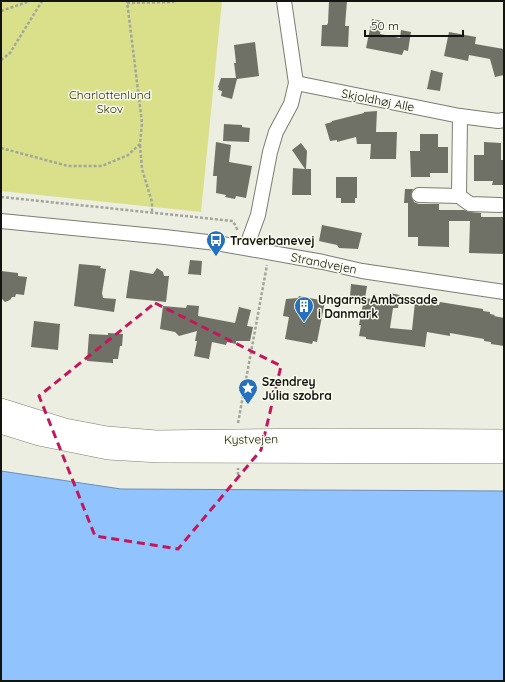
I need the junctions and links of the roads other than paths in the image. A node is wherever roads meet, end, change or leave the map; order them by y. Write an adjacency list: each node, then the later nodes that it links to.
1 (284, 1): 2 (street)
2 (296, 83): 3 (street, Skjoldhøj Alle); 9 (street)
3 (460, 116): 4 (street, Skjoldhøj Alle); 6 (street)
4 (504, 120)
5 (419, 196): 6 (street)
6 (459, 196): 7 (street)
7 (500, 205)
8 (1, 221): 9 (street, Strandvejen)
9 (246, 248): 10 (street, Strandvejen)
10 (504, 292)
11 (1, 408): 14 (main road, Kystvejen)
12 (1, 424): 14 (main road, Kystvejen)
13 (504, 439): 14 (main road, Kystvejen)
14 (238, 446): 15 (main road, Kystvejen)
15 (504, 454)

